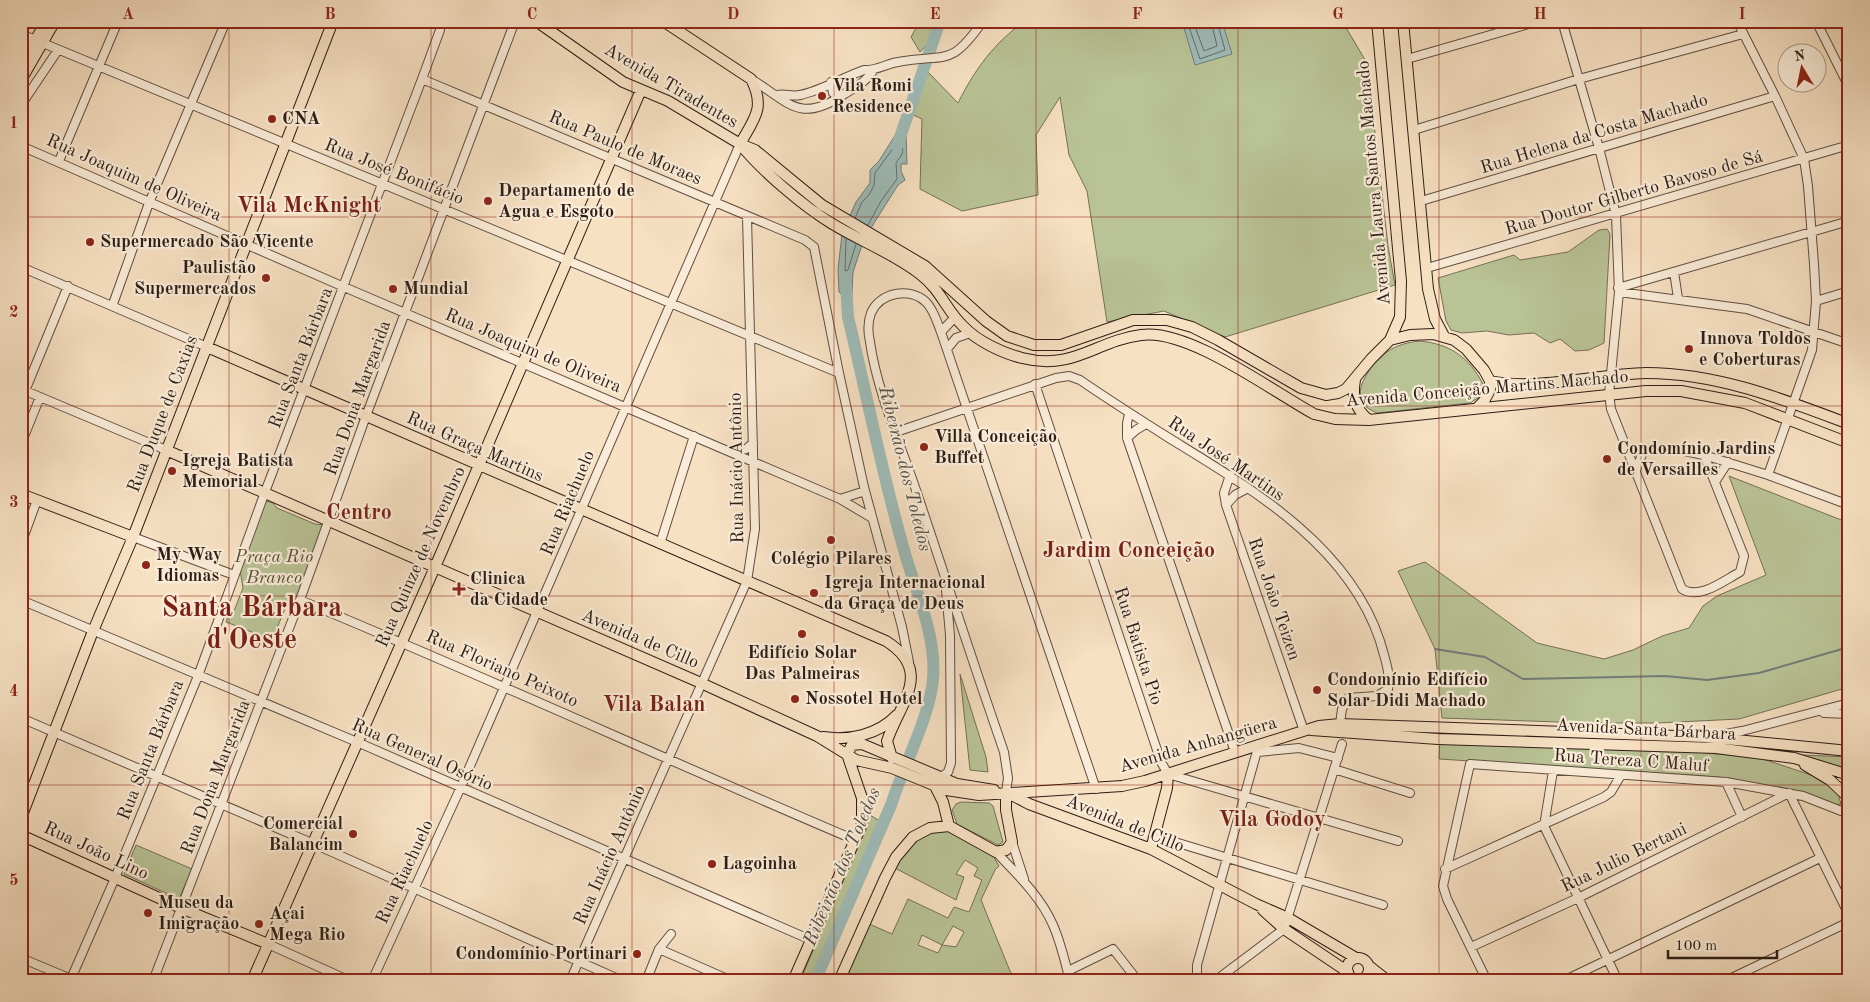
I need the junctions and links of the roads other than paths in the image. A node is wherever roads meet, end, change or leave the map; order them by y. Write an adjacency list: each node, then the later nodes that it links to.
1 (47, 21): 19 (main road)
2 (55, 21): 19 (main road)
3 (118, 21): 23 (street)
4 (226, 21): 35 (street)
5 (333, 21): 39 (main road, Rua Duque de Caxias)
6 (440, 21): 25 (street, Rua Santa Bárbara)
7 (515, 21): 36 (street, Rua Dona Margarida)
8 (536, 21): 31 (main road, Avenida Tiradentes)
9 (663, 21): 26 (main road)
10 (983, 21): 24 (street)
11 (1377, 21): 79 (main road, Avenida Laura Santos Machado)
12 (1403, 21): 21 (main road)
13 (1539, 21): 21 (street)
14 (1562, 21): 28 (street)
15 (1737, 21): 18 (street)
16 (1816, 21): 30 (street)
17 (21, 34): 19 (street, Rua José Bonifácio)
18 (1742, 34): 28 (street); 34 (street)
19 (39, 42): 20 (street, Rua José Bonifácio); 22 (main road); 27 (main road)
20 (58, 50): 23 (street, Rua José Bonifácio); 37 (street)
21 (1407, 59): 38 (main road)
22 (21, 63)
23 (98, 66): 35 (street, Rua José Bonifácio); 46 (street)
24 (873, 71): 29 (street); 33 (street)
25 (422, 79): 36 (street, Rua Paulo de Moraes); 47 (street, Rua Santa Bárbara)
26 (751, 79): 32 (street); 40 (main road)
27 (21, 80)
28 (1579, 80): 38 (street); 43 (street)
29 (832, 82): 32 (street); 33 (street)
30 (1849, 87)
31 (641, 90): 40 (main road, Avenida Tiradentes); 44 (main road, Rua Quinze de Novembro)
32 (777, 95): 33 (street)
33 (841, 96)
34 (1776, 96): 43 (street, Rua Helena da Costa Machado); 45 (street)
35 (192, 104): 39 (street, Rua José Bonifácio); 49 (street)
36 (483, 104): 44 (street, Rua Paulo de Moraes); 51 (street, Rua Dona Margarida)
37 (21, 105)
38 (1414, 130): 48 (main road)
39 (285, 144): 47 (street, Rua José Bonifácio); 58 (main road, Rua Duque de Caxias)
40 (740, 144): 50 (street, Rua Riachuelo); 54 (main road, Avenida Tiradentes)
41 (1849, 145): 45 (street, Rua Doutor Gilberto Bavoso de Sá)
42 (21, 146): 46 (street, Rua Joaquim de Oliveira)
43 (1599, 148): 48 (street, Rua Helena da Costa Machado); 52 (street)
44 (612, 159): 50 (street, Rua Paulo de Moraes); 59 (main road, Rua Quinze de Novembro)
45 (1804, 159): 52 (street, Rua Doutor Gilberto Bavoso de Sá); 56 (street)
46 (58, 161): 49 (street, Rua Joaquim de Oliveira)
47 (382, 184): 51 (street, Rua José Bonifácio); 64 (street, Rua Santa Bárbara)
48 (1420, 201): 61 (main road)
49 (150, 203): 58 (street, Rua Joaquim de Oliveira); 70 (street)
50 (715, 204): 53 (street, Rua Paulo de Moraes); 69 (street, Rua Riachuelo)
51 (443, 209): 59 (street, Rua José Bonifácio); 71 (street, Rua Dona Margarida)
52 (1616, 215): 61 (street, Rua Doutor Gilberto Bavoso de Sá); 65 (street)
53 (747, 217): 78 (street, Rua Inácio Antônio); 84 (street, Rua Paulo de Moraes)
54 (834, 219): 57 (main road, Avenida Conceição Martins Machado)
55 (1849, 221): 56 (street)
56 (1812, 233): 62 (street); 68 (street)
57 (879, 243): 72 (main road, Avenida Conceição Martins Machado); 73 (main road, Avenida Conceição Martins Machado)
58 (245, 244): 64 (street, Rua Joaquim de Oliveira); 81 (main road, Rua Duque de Caxias)
59 (568, 259): 69 (street, Rua José Bonifácio); 83 (main road, Rua Quinze de Novembro)
60 (21, 267): 63 (street, Rua Graça Martins)
61 (1427, 268): 77 (main road)
62 (1674, 272): 65 (street); 67 (street)
63 (68, 286): 70 (street, Rua Graça Martins); 89 (street)
64 (344, 287): 71 (street, Rua Joaquim de Oliveira); 90 (street, Rua Santa Bárbara)
65 (1618, 290): 67 (street); 85 (street)
66 (1849, 291): 68 (street)
67 (1678, 298): 75 (street)
68 (1816, 301): 75 (street)
69 (670, 303): 78 (street, Rua José Bonifácio); 94 (street, Rua Riachuelo)
70 (113, 304): 81 (street, Rua Graça Martins)
71 (405, 313): 83 (street, Rua Joaquim de Oliveira); 98 (street, Rua Dona Margarida)
72 (956, 317): 73 (main road); 74 (street); 76 (main road, Avenida Conceição Martins Machado)
73 (986, 321): 86 (main road, Avenida Conceição Martins Machado)
74 (941, 332): 82 (street); 103 (street)
75 (1815, 332): 80 (street); 93 (street)
76 (970, 333): 82 (street); 99 (main road, Avenida Conceição Martins Machado)
77 (1444, 336): 79 (main road, Avenida Conceição Martins Machado); 87 (main road, Avenida Conceição Martins Machado)
78 (749, 338): 84 (street, Rua José Bonifácio); 106 (street, Rua Inácio Antônio)
79 (1390, 340): 86 (main road, Avenida Conceição Martins Machado)
80 (1849, 344)
81 (207, 347): 90 (main road, Rua Graça Martins); 111 (main road, Rua Duque de Caxias)
82 (947, 349): 96 (street)
83 (523, 363): 94 (street, Rua Joaquim de Oliveira); 116 (main road, Rua Quinze de Novembro)
84 (839, 373): 122 (street)
85 (1610, 374): 87 (main road, Avenida Conceição Martins Machado); 91 (street); 93 (main road, Avenida Conceição Martins Machado)
86 (1355, 380): 99 (main road)
87 (1490, 381): 95 (main road)
88 (1035, 384): 96 (street, Rua José Martins); 97 (street, Rua José Martins); 176 (street, Rua Batista Pio)
89 (23, 390): 92 (street)
90 (305, 390): 98 (main road, Rua Graça Martins); 123 (street, Rua Santa Bárbara)
91 (1609, 394): 95 (main road, Avenida Conceição Martins Machado); 100 (main road, Avenida Conceição Martins Machado); 109 (street)
92 (40, 397): 108 (street); 111 (street)
93 (1793, 403): 100 (street); 102 (main road, Avenida Conceição Martins Machado)
94 (625, 406): 104 (street, Rua Joaquim de Oliveira); 129 (street, Rua Riachuelo)
95 (1478, 407): 99 (main road, Avenida Conceição Martins Machado)
96 (966, 408): 103 (street, Rua José Martins); 183 (street)
97 (1129, 414): 101 (street, Rua José Martins); 105 (street)
98 (366, 416): 116 (main road, Rua Graça Martins); 131 (street, Rua Dona Margarida)
99 (1369, 420)
100 (1787, 420): 107 (main road, Avenida Conceição Martins Machado); 118 (street)
101 (1146, 424): 105 (street); 119 (street, Rua José Martins)
102 (1849, 424)
103 (896, 432): 137 (street)
104 (694, 436): 112 (street, Rua Joaquim de Oliveira); 134 (street)
105 (1128, 438): 168 (street)
106 (753, 443): 112 (street); 114 (street, Rua Inácio Antônio)
107 (1849, 443)
108 (21, 444)
109 (1625, 449): 110 (street); 117 (street)
110 (1644, 449): 113 (street); 117 (street)
111 (166, 450): 123 (main road, Avenida de Cillo); 132 (main road, Rua Duque de Caxias)
112 (730, 452): 114 (street, Rua Joaquim de Oliveira)
113 (1704, 455): 115 (street); 120 (street)
114 (753, 462): 125 (street, Rua Joaquim de Oliveira); 138 (street, Rua Inácio Antônio)
115 (1728, 462): 118 (street); 120 (street)
116 (478, 466): 129 (main road, Rua Graça Martins); 135 (main road, Rua Quinze de Novembro)
117 (1635, 473): 120 (street)
118 (1768, 475): 128 (street)
119 (1230, 476): 121 (street, Rua José Martins); 127 (street, Rua João Teizen)
120 (1715, 482)
121 (1248, 488): 127 (street); 158 (street, Rua José Martins)
122 (865, 491): 125 (street); 130 (street)
123 (265, 492): 131 (main road, Avenida de Cillo); 136 (street, Rua Santa Bárbara)
124 (21, 494): 126 (main road)
125 (840, 499): 130 (street, Rua Joaquim de Oliveira)
126 (37, 500): 132 (main road); 133 (street)
127 (1226, 505): 159 (street, Rua João Teizen)
128 (1849, 505)
129 (582, 511): 134 (main road, Rua Graça Martins); 141 (street, Rua Riachuelo)
130 (872, 518): 142 (street)
131 (329, 520): 135 (main road, Avenida de Cillo); 140 (street, Rua Dona Margarida)
132 (133, 537): 136 (street); 143 (main road, Rua Duque de Caxias)
133 (21, 544)
134 (660, 544): 138 (main road, Rua Graça Martins)
135 (435, 567): 141 (main road, Avenida de Cillo); 147 (main road, Rua Quinze de Novembro)
136 (234, 575): 149 (street, Rua Santa Bárbara)
137 (944, 575): 144 (street); 145 (street)
138 (747, 581): 146 (main road, Rua Graça Martins); 150 (street, Rua Inácio Antônio)
139 (21, 600): 143 (street, Rua General Osório)
140 (300, 600): 147 (street, Rua Floriano Peixoto); 152 (street, Rua Dona Margarida)
141 (537, 612): 150 (main road, Avenida de Cillo); 151 (street, Rua Riachuelo)
142 (902, 628): 146 (street); 148 (street)
143 (93, 631): 149 (street, Rua General Osório); 160 (main road, Rua Duque de Caxias)
144 (964, 634): 145 (street); 184 (street)
145 (950, 635): 180 (street)
146 (886, 641): 148 (main road, Rua Graça Martins)
147 (401, 642): 151 (street, Rua Floriano Peixoto); 164 (main road, Rua Quinze de Novembro)
148 (909, 665): 154 (main road)
149 (198, 676): 152 (street, Rua General Osório); 179 (street, Rua Santa Bárbara)
150 (701, 684): 162 (main road, Avenida de Cillo); 172 (street, Rua Inácio Antônio)
151 (505, 687): 172 (street, Rua Floriano Peixoto); 182 (street, Rua Riachuelo)
152 (260, 702): 164 (street, Rua General Osório); 189 (street, Rua Dona Margarida)
153 (1849, 703): 155 (street)
154 (900, 712): 162 (main road); 173 (main road)
155 (1815, 713): 156 (street); 163 (street)
156 (1849, 714)
157 (21, 718): 160 (street)
158 (1340, 724): 159 (main road, Avenida Anhangüera); 161 (main road, Avenida Anhangüera)
159 (1307, 731): 161 (main road, Avenida Anhangüera); 166 (main road, Avenida Anhangüera)
160 (53, 732): 179 (street); 193 (main road, Rua Duque de Caxias)
161 (1438, 733): 163 (main road, Avenida Santa Bárbara); 171 (main road, Avenida Santa Bárbara)
162 (817, 736): 169 (main road, Avenida de Cillo)
163 (1705, 737): 167 (main road, Avenida Santa Bárbara)
164 (357, 742): 182 (street, Rua General Osório); 201 (main road, Rua Quinze de Novembro)
165 (1342, 744): 170 (street)
166 (1259, 748): 168 (main road, Avenida Anhangüera); 170 (street); 187 (street)
167 (1849, 751)
168 (1236, 752): 176 (main road, Avenida Anhangüera)
169 (847, 754): 173 (main road, Avenida de Cillo); 173 (main road); 198 (main road)
170 (1338, 758): 174 (street)
171 (1794, 758): 178 (main road, Avenida Santa Bárbara); 188 (main road)
172 (668, 761): 198 (street, Rua Floriano Peixoto); 206 (street, Rua Inácio Antônio)
173 (893, 762): 180 (main road, Avenida de Cillo)
174 (1334, 769): 185 (street); 191 (street)
175 (1553, 770): 177 (street, Rua Tereza C Maluf); 195 (street); 207 (street, Rua Tereza C Maluf)
176 (1168, 774): 183 (main road, Avenida Anhangüera); 187 (street); 197 (main road)
177 (1621, 775): 181 (street, Rua Tereza C Maluf); 195 (street)
178 (1849, 775)
179 (157, 777): 189 (street); 208 (street, Rua Santa Bárbara)
180 (938, 782): 184 (main road, Avenida de Cillo); 194 (main road)
181 (1726, 782): 186 (street, Rua Tereza C Maluf); 192 (street)
182 (460, 789): 206 (street, Rua General Osório); 212 (street, Rua Riachuelo)
183 (1096, 789): 184 (main road, Avenida Anhangüera)
184 (1006, 792): 200 (main road); 202 (main road, Avenida de Cillo)
185 (1410, 793)
186 (1789, 793): 190 (street, Rua Tereza C Maluf); 192 (street, Rua Julio Bertani); 205 (street)
187 (1245, 795): 191 (street); 204 (street)
188 (1849, 798)
189 (221, 804): 201 (street); 216 (street, Rua Dona Margarida)
190 (1849, 814)
191 (1319, 817): 199 (street); 209 (street)
192 (1742, 817): 213 (street, Rua Julio Bertani)
193 (21, 818)
194 (948, 826): 203 (main road); 244 (main road)
195 (1544, 826): 207 (street); 213 (street)
196 (21, 835): 208 (main road, Rua João Lino)
197 (1155, 836): 202 (main road); 204 (street)
198 (855, 840): 222 (main road)
199 (1398, 841)
200 (1012, 842): 203 (main road); 210 (street)
201 (314, 844): 212 (street); 223 (main road, Rua Quinze de Novembro)
202 (1151, 849): 211 (main road, Avenida de Cillo)
203 (996, 852): 210 (street)
204 (1228, 857): 209 (street); 211 (street)
205 (1820, 858): 217 (street); 228 (street)
206 (624, 860): 222 (street, Rua General Osório); 229 (street, Rua Inácio Antônio)
207 (1445, 869): 224 (street)
208 (115, 878): 216 (main road, Rua João Lino); 234 (street, Rua Santa Bárbara)
209 (1300, 880): 215 (street); 218 (street)
210 (1026, 883): 231 (street)
211 (1220, 885): 214 (main road, Avenida de Cillo); 247 (street)
212 (413, 888): 229 (street); 238 (street, Rua Riachuelo)
213 (1578, 898): 224 (street, Rua Julio Bertani); 228 (street)
214 (1256, 904): 218 (main road, Avenida de Cillo); 220 (main road, Avenida de Cillo)
215 (1383, 905)
216 (181, 908): 223 (main road, Rua João Lino); 235 (street, Rua Dona Margarida)
217 (1849, 915)
218 (1288, 918): 220 (street); 227 (main road, Avenida de Cillo)
219 (1849, 922): 252 (street)
220 (1284, 929): 232 (main road, Avenida de Cillo); 248 (street)
221 (671, 934): 225 (street)
222 (810, 940): 243 (main road)
223 (268, 944): 236 (main road, Rua Quinze de Novembro); 237 (street, Rua João Lino)
224 (1471, 947): 249 (street)
225 (659, 949): 241 (street); 242 (street)
226 (21, 958): 234 (street)
227 (1356, 958): 230 (main road, Avenida de Cillo); 232 (main road)
228 (1608, 960): 250 (street); 251 (street)
229 (579, 961): 239 (street, Rua Inácio Antônio); 240 (street)
230 (1368, 966): 232 (main road); 233 (main road)
231 (1068, 971): 245 (street); 246 (street)
232 (1355, 978): 233 (main road)
233 (1386, 979)
234 (72, 980)
235 (153, 981)
236 (252, 981)
237 (350, 981)
238 (372, 981)
239 (570, 981)
240 (623, 981)
241 (646, 981)
242 (732, 981)
243 (793, 981)
244 (839, 981)
245 (1070, 981)
246 (1138, 981)
247 (1197, 981)
248 (1214, 981)
249 (1487, 981)
250 (1563, 981)
251 (1618, 981)
252 (1725, 981)

